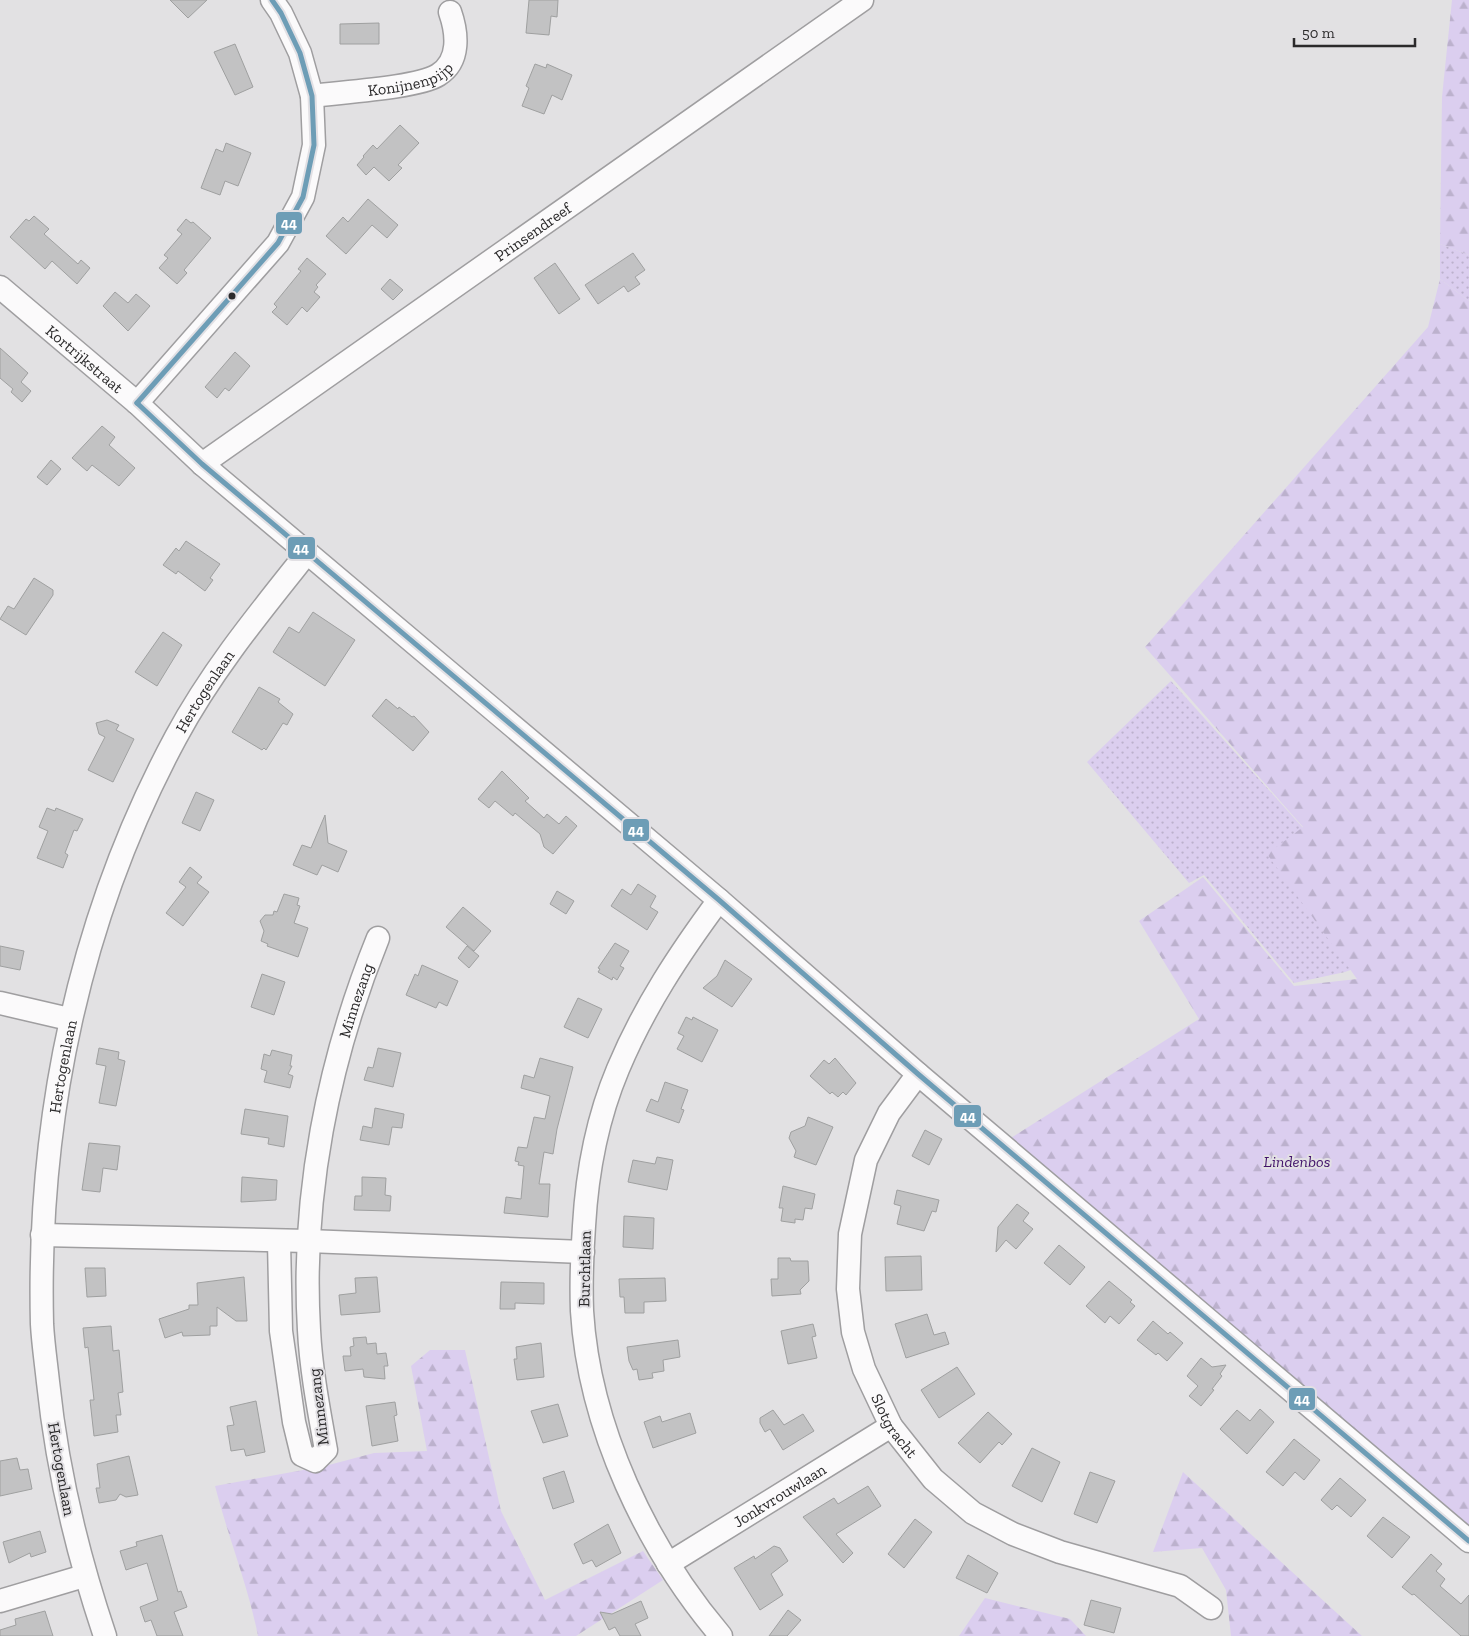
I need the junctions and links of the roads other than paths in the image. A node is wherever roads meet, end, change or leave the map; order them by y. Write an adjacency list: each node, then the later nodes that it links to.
1 (272, 0): 4 (street)
2 (862, 0): 7 (street, Prinsendreef)
3 (450, 12): 4 (street, Konijnenpijp)
4 (312, 96): 6 (street)
5 (0, 286): 6 (street, Kortrijkstraat)
6 (137, 403): 7 (street, Kortrijkstraat)
7 (202, 464): 8 (street, Kortrijkstraat)
8 (307, 552): 9 (street, Kortrijkstraat); 12 (street, Hertogenlaan)
9 (719, 900): 13 (street, Kortrijkstraat); 17 (street, Burchtlaan)
10 (378, 938): 15 (street, Minnezang)
11 (0, 1003): 12 (street)
12 (69, 1019): 14 (street, Hertogenlaan)
13 (918, 1074): 18 (street, Slotgracht); 19 (street, Kortrijkstraat)
14 (42, 1235): 16 (street); 21 (street, Hertogenlaan)
15 (308, 1241): 16 (street); 16 (street, Minnezang); 17 (street)
16 (279, 1242)
17 (582, 1252): 20 (street, Burchtlaan)
18 (891, 1426): 20 (street, Jonkvrouwlaan); 23 (street, Slotgracht)
19 (1469, 1541)
20 (668, 1564): 25 (street, Burchtlaan)
21 (84, 1576): 22 (street); 24 (street, Hertogenlaan)
22 (0, 1601)
23 (1211, 1608)
24 (105, 1636)
25 (721, 1636)

